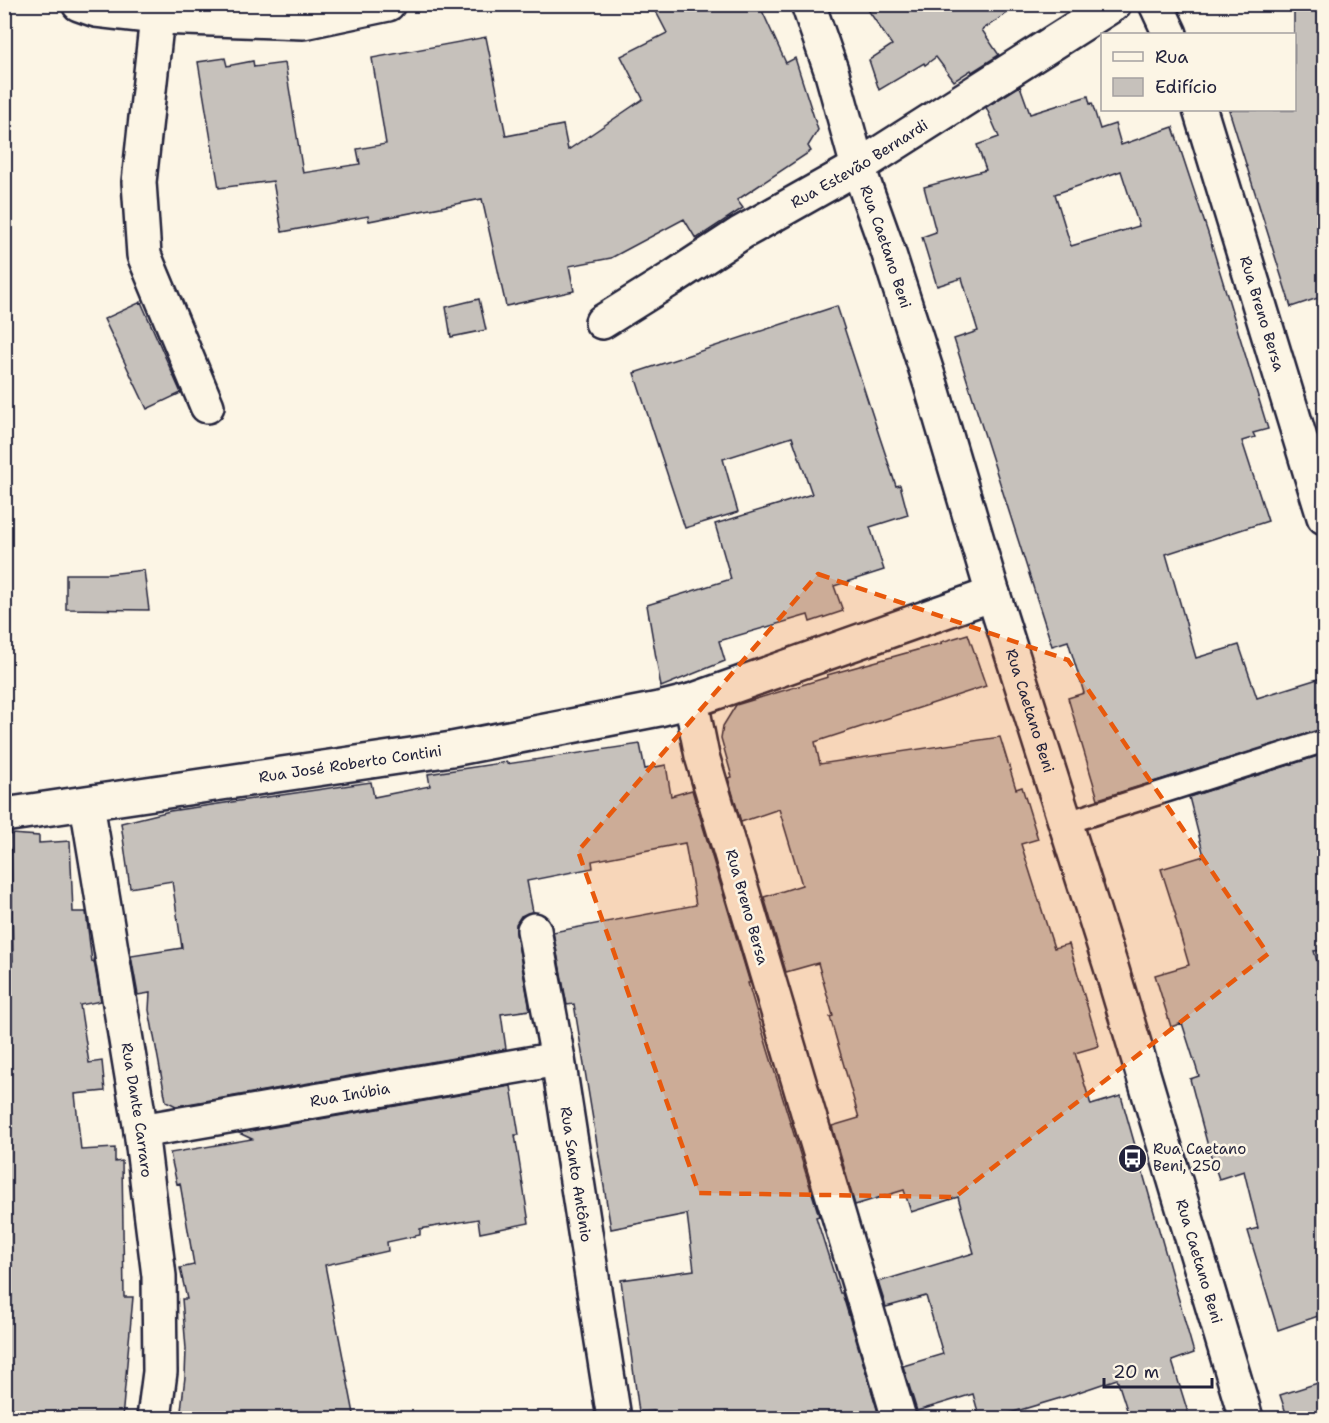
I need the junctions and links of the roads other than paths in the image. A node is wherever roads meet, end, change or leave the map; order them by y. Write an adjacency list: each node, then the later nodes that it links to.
1 (79, 4): 6 (street)
2 (388, 4): 6 (street)
3 (808, 4): 9 (street, Rua Caetano Beni)
4 (1114, 4): 9 (street, Rua Estevão Bernardi)
5 (1156, 4): 7 (street)
6 (157, 17): 11 (street)
7 (1170, 33)
8 (1200, 111): 12 (street, Rua Breno Bersa)
9 (858, 167): 10 (street, Rua Estevão Bernardi); 13 (street, Rua Caetano Beni)
10 (602, 322)
11 (207, 406)
12 (1324, 517)
13 (993, 594): 14 (street); 18 (street, Rua Caetano Beni)
14 (692, 701): 16 (street, Rua José Roberto Contini); 24 (street, Rua Breno Bersa)
15 (1324, 741): 18 (lane)
16 (87, 804): 17 (street, Rua José Roberto Contini); 21 (street, Rua Dante Carraro)
17 (4, 815)
18 (1065, 823): 25 (street, Rua Caetano Beni)
19 (534, 930): 20 (street, Rua Santo Antônio)
20 (558, 1059): 21 (street, Rua Inúbia); 23 (street, Rua Santo Antônio)
21 (141, 1131): 22 (street, Rua Dante Carraro)
22 (154, 1419)
23 (614, 1419)
24 (899, 1419)
25 (1246, 1419)

